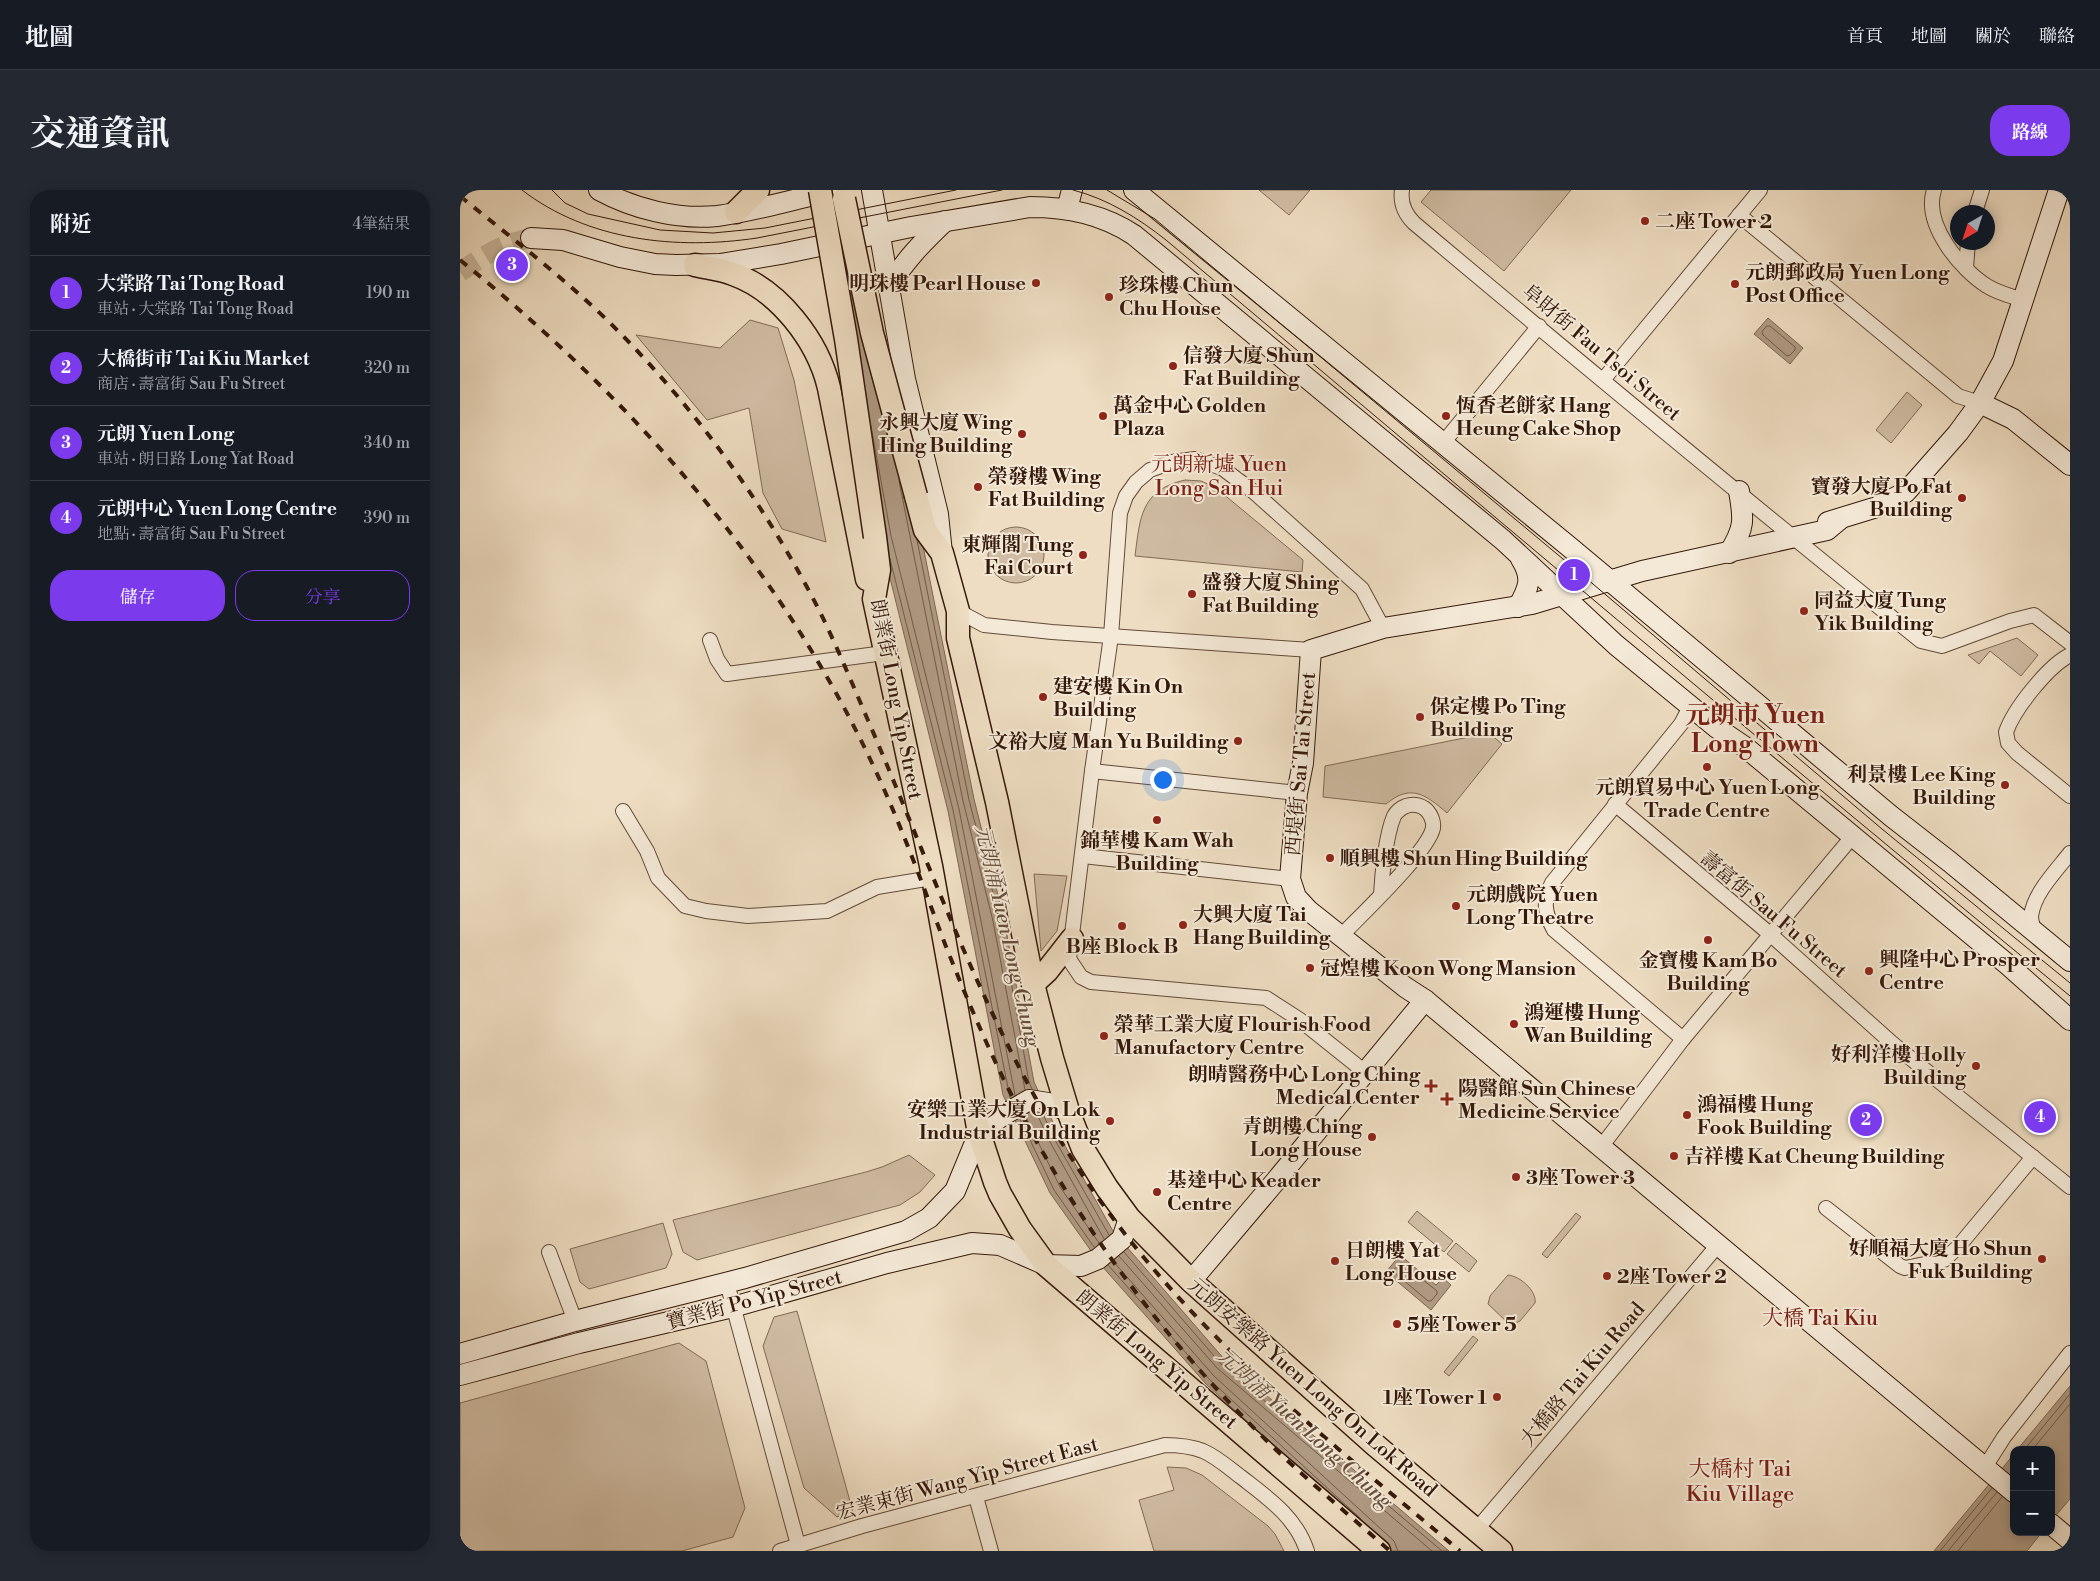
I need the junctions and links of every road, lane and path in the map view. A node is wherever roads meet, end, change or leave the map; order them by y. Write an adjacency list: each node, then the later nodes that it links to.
1 (599, 190): 14 (street)
2 (758, 190): 14 (main road)
3 (872, 190): 17 (street, 元朗安樂路 Yuen Long On Lok Road)
4 (1072, 190): 13 (street)
5 (1135, 190): 27 (street)
6 (1402, 190): 24 (street, 阜財街 Fau Tsoi Street)
7 (1760, 190): 15 (street)
8 (1934, 190): 21 (street)
9 (1982, 190): 12 (street)
10 (2059, 190): 23 (street)
11 (825, 195): 14 (street); 31 (main road, 元朗安樂路 Yuen Long On Lok Road, bridge); 36 (main road, 朗業街 Long Yip Street, bridge)
12 (1977, 205)
13 (1067, 210): 16 (street); 32 (street)
14 (736, 212)
15 (1739, 215): 25 (street); 26 (street)
16 (945, 221): 17 (street); 22 (street)
17 (870, 235): 20 (street, bridge); 22 (street, 元朗安樂路 Yuen Long On Lok Road)
18 (531, 238): 20 (street)
19 (1967, 250): 21 (street)
20 (695, 265): 36 (main road)
21 (1966, 268): 23 (street)
22 (889, 287): 31 (street, 元朗安樂路 Yuen Long On Lok Road)
23 (2023, 300): 26 (street)
24 (1539, 326): 25 (street, 阜財街 Fau Tsoi Street); 27 (street)
25 (1604, 380): 29 (street, 阜財街 Fau Tsoi Street)
26 (1980, 404): 28 (street); 30 (street)
27 (1443, 443): 34 (street)
28 (2070, 465)
29 (1738, 491): 30 (street, 阜財街 Fau Tsoi Street); 33 (street)
30 (1800, 535): 33 (street); 42 (street, 阜財街 Fau Tsoi Street)
31 (942, 553): 38 (main road, 元朗安樂路 Yuen Long On Lok Road)
32 (1517, 553): 35 (street); 37 (street)
33 (1728, 553): 34 (street)
34 (1608, 580): 35 (street); 58 (street)
35 (1560, 595): 37 (street); 46 (street)
36 (874, 599): 44 (main road, 朗業街 Long Yip Street)
37 (1518, 607): 39 (street)
38 (958, 611): 40 (street); 63 (main road, 元朗安樂路 Yuen Long On Lok Road)
39 (1383, 628): 40 (street); 43 (street)
40 (1111, 636): 43 (street); 47 (street)
41 (710, 640): 44 (street)
42 (2070, 643)
43 (1311, 650): 48 (street, 西堤街 Sai Tai Street)
44 (884, 653): 55 (main road, 朗業街 Long Yip Street)
45 (2070, 655): 49 (street)
46 (1690, 707): 50 (street); 52 (street)
47 (1092, 771): 48 (street); 54 (street)
48 (1297, 793): 56 (street, 西堤街 Sai Tai Street)
49 (2070, 796)
50 (1615, 804): 59 (street, 壽富街 Sau Fu Street); 66 (street)
51 (623, 811): 55 (street)
52 (1852, 837): 59 (street); 65 (street)
53 (2070, 853): 58 (street)
54 (1083, 856): 56 (street); 61 (street)
55 (932, 878): 69 (main road, 朗業街 Long Yip Street)
56 (1290, 879): 60 (street)
57 (1381, 895): 57 (street); 60 (street)
58 (2034, 931): 62 (street)
59 (1770, 934): 66 (street); 71 (street, 壽富街 Sau Fu Street)
60 (1341, 936): 64 (street)
61 (1072, 939): 63 (main road); 67 (street)
62 (2070, 961)
63 (1033, 984): 68 (main road, 元朗安樂路 Yuen Long On Lok Road)
64 (1425, 1000): 67 (street); 70 (street)
65 (2070, 1020)
66 (1683, 1040): 70 (street)
67 (1366, 1072): 78 (street)
68 (1068, 1111): 69 (street); 74 (main road, 元朗安樂路 Yuen Long On Lok Road)
69 (979, 1133): 77 (main road, 朗業街 Long Yip Street); 79 (street, 寶業街 Po Yip Street)
70 (1601, 1146): 75 (street)
71 (2033, 1157): 72 (street, 壽富街 Sau Fu Street); 73 (street)
72 (2070, 1187)
73 (1826, 1208)
74 (1126, 1229): 77 (street); 78 (main road, 元朗安樂路 Yuen Long On Lok Road)
75 (1718, 1244): 85 (street); 88 (street, 大橋路 Tai Kiu Road)
76 (549, 1252): 81 (street)
77 (1046, 1265): 80 (street, 寶業街 Po Yip Street); 93 (main road, 朗業街 Long Yip Street)
78 (1191, 1280): 88 (main road, 元朗安樂路 Yuen Long On Lok Road)
79 (727, 1283): 80 (street); 81 (street, 寶業街 Po Yip Street)
80 (733, 1307): 84 (street, 寶業街 Po Yip Street); 89 (street)
81 (576, 1321): 83 (street, 寶業街 Po Yip Street)
82 (2070, 1353): 85 (street)
83 (460, 1354)
84 (460, 1375)
85 (1986, 1469): 86 (street)
86 (2013, 1491)
87 (976, 1497): 89 (street, 宏業東街 Wang Yip Street East); 91 (street); 92 (street, 宏業東街 Wang Yip Street East)
88 (1477, 1529): 94 (main road, 元朗安樂路 Yuen Long On Lok Road)
89 (798, 1545): 90 (street, 宏業東街 Wang Yip Street East)
90 (780, 1551)
91 (991, 1551)
92 (1308, 1551)
93 (1379, 1551)
94 (1501, 1551)

